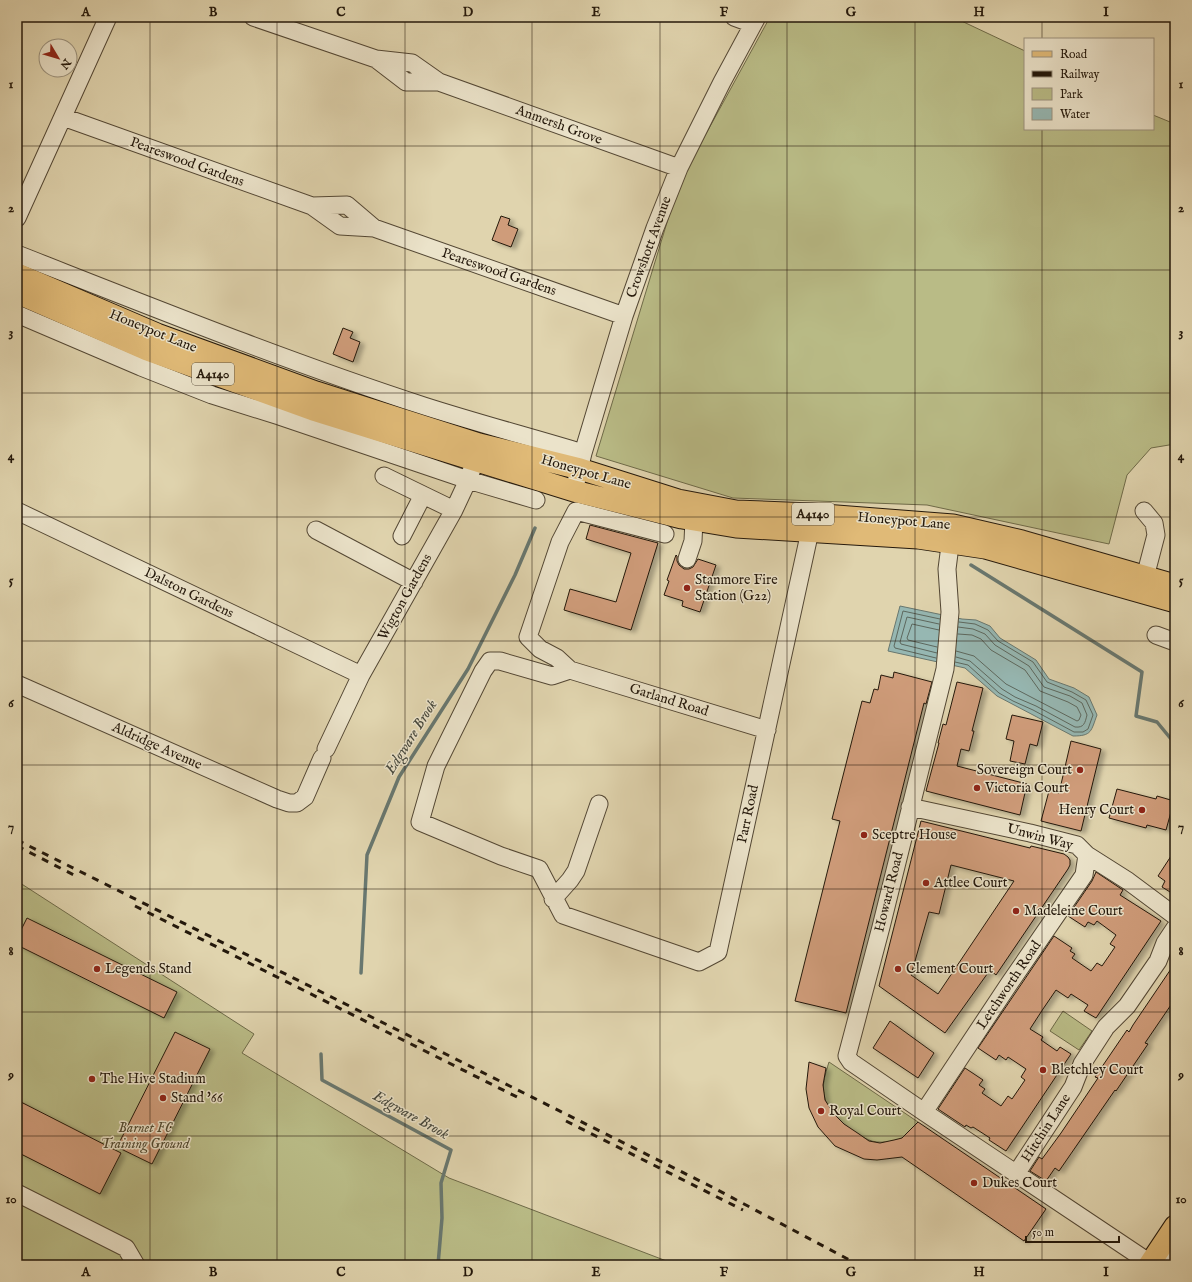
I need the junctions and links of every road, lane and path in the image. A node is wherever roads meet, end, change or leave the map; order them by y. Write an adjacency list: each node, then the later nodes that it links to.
1 (108, 17): 5 (street)
2 (253, 17): 6 (street, Anmersh Grove)
3 (734, 17): 4 (street)
4 (755, 20): 6 (street, Crowshott Avenue)
5 (63, 117): 7 (street); 12 (street, Peareswood Gardens)
6 (679, 168): 12 (street, Crowshott Avenue)
7 (17, 218)
8 (17, 254): 15 (street)
9 (17, 274): 14 (main road, Honeypot Lane / A4140)
10 (17, 293): 13 (main road, Honeypot Lane / A4140)
11 (17, 314): 13 (street)
12 (624, 316): 15 (street, Crowshott Avenue)
13 (144, 359): 14 (main road, Honeypot Lane / A4140); 17 (street)
14 (477, 452): 15 (main road, Honeypot Lane / A4140); 17 (street, Wigton Gardens); 18 (main road, Honeypot Lane / A4140)
15 (582, 461): 18 (street, Crowshott Avenue); 26 (main road, Honeypot Lane / A4140)
16 (384, 476): 19 (street)
17 (468, 480): 20 (street); 21 (street, Wigton Gardens)
18 (574, 490): 26 (main road, Honeypot Lane / A4140)
19 (423, 495): 21 (street); 29 (street)
20 (536, 500)
21 (454, 510): 32 (street, Wigton Gardens)
22 (17, 511): 38 (street, Dalston Gardens)
23 (1144, 511): 31 (street)
24 (694, 520): 25 (main road, Honeypot Lane / A4140); 26 (main road, Honeypot Lane / A4140); 30 (street)
25 (811, 522): 26 (main road, Honeypot Lane / A4140); 28 (main road, Honeypot Lane / A4140); 40 (street, Parr Road)
26 (667, 523): 37 (street)
27 (316, 530): 32 (street)
28 (952, 533): 31 (main road, Honeypot Lane / A4140); 34 (main road, Honeypot Lane / A4140); 43 (street, Howard Road)
29 (402, 536)
30 (687, 559)
31 (1145, 577): 33 (main road, Honeypot Lane / A4140)
32 (414, 582): 38 (street, Wigton Gardens)
33 (1175, 585)
34 (1175, 602)
35 (1156, 636): 36 (street)
36 (1175, 642)
37 (570, 670): 40 (street, Garland Road); 45 (street)
38 (361, 675): 41 (street, Wigton Gardens)
39 (17, 684): 41 (street, Aldridge Avenue)
40 (767, 730): 45 (street, Parr Road)
41 (297, 803)
42 (600, 804): 45 (street)
43 (910, 807): 44 (street, Unwin Way); 48 (street, Howard Road)
44 (1087, 855): 46 (street, Unwin Way); 48 (street, Letchworth Road)
45 (553, 899)
46 (1175, 916)
47 (1175, 928): 49 (street, Hitchin Lane)
48 (924, 1112): 49 (street, Howard Road)
49 (1016, 1174): 53 (street, Hitchin Lane)
50 (17, 1194): 54 (street)
51 (1175, 1226): 53 (main road)
52 (1175, 1256): 53 (street)
53 (1156, 1264)
54 (136, 1265)

